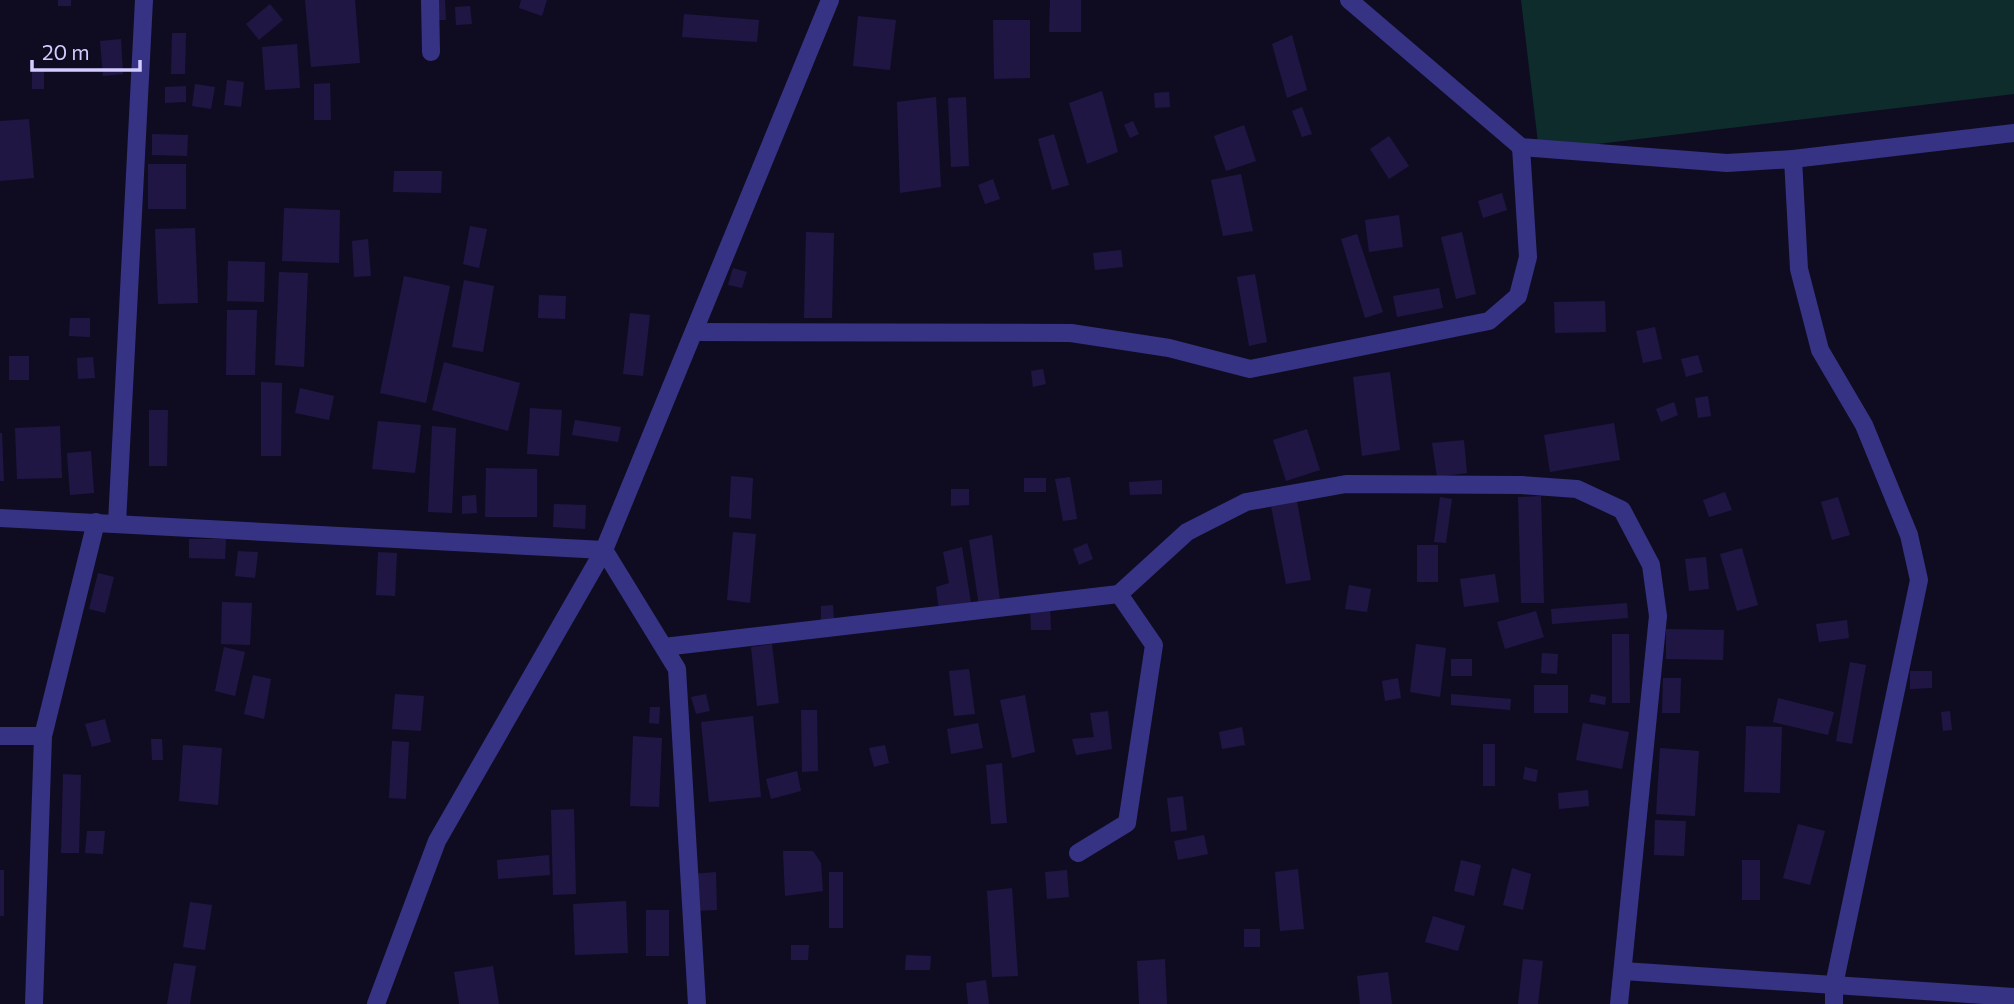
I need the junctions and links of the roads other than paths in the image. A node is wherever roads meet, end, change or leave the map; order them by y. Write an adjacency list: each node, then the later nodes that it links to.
1 (144, 0): 12 (street)
2 (430, 0): 5 (street)
3 (830, 0): 9 (street)
4 (1349, 0): 7 (street)
5 (431, 52)
6 (2014, 133): 8 (street)
7 (1521, 147): 8 (street); 9 (street)
8 (1793, 159): 20 (street)
9 (694, 332): 13 (street)
10 (0, 518): 11 (street)
11 (96, 522): 12 (street); 17 (street)
12 (117, 523): 13 (street)
13 (604, 550): 15 (street); 23 (street)
14 (1119, 594): 15 (street); 18 (street); 19 (street)
15 (664, 647): 24 (street)
16 (0, 736): 17 (street)
17 (43, 736): 22 (street)
18 (1078, 853)
19 (1623, 971): 20 (street); 25 (street)
20 (1834, 985): 21 (street); 26 (street)
21 (2014, 997)
22 (34, 1004)
23 (376, 1004)
24 (697, 1004)
25 (1619, 1004)
26 (1834, 1004)

